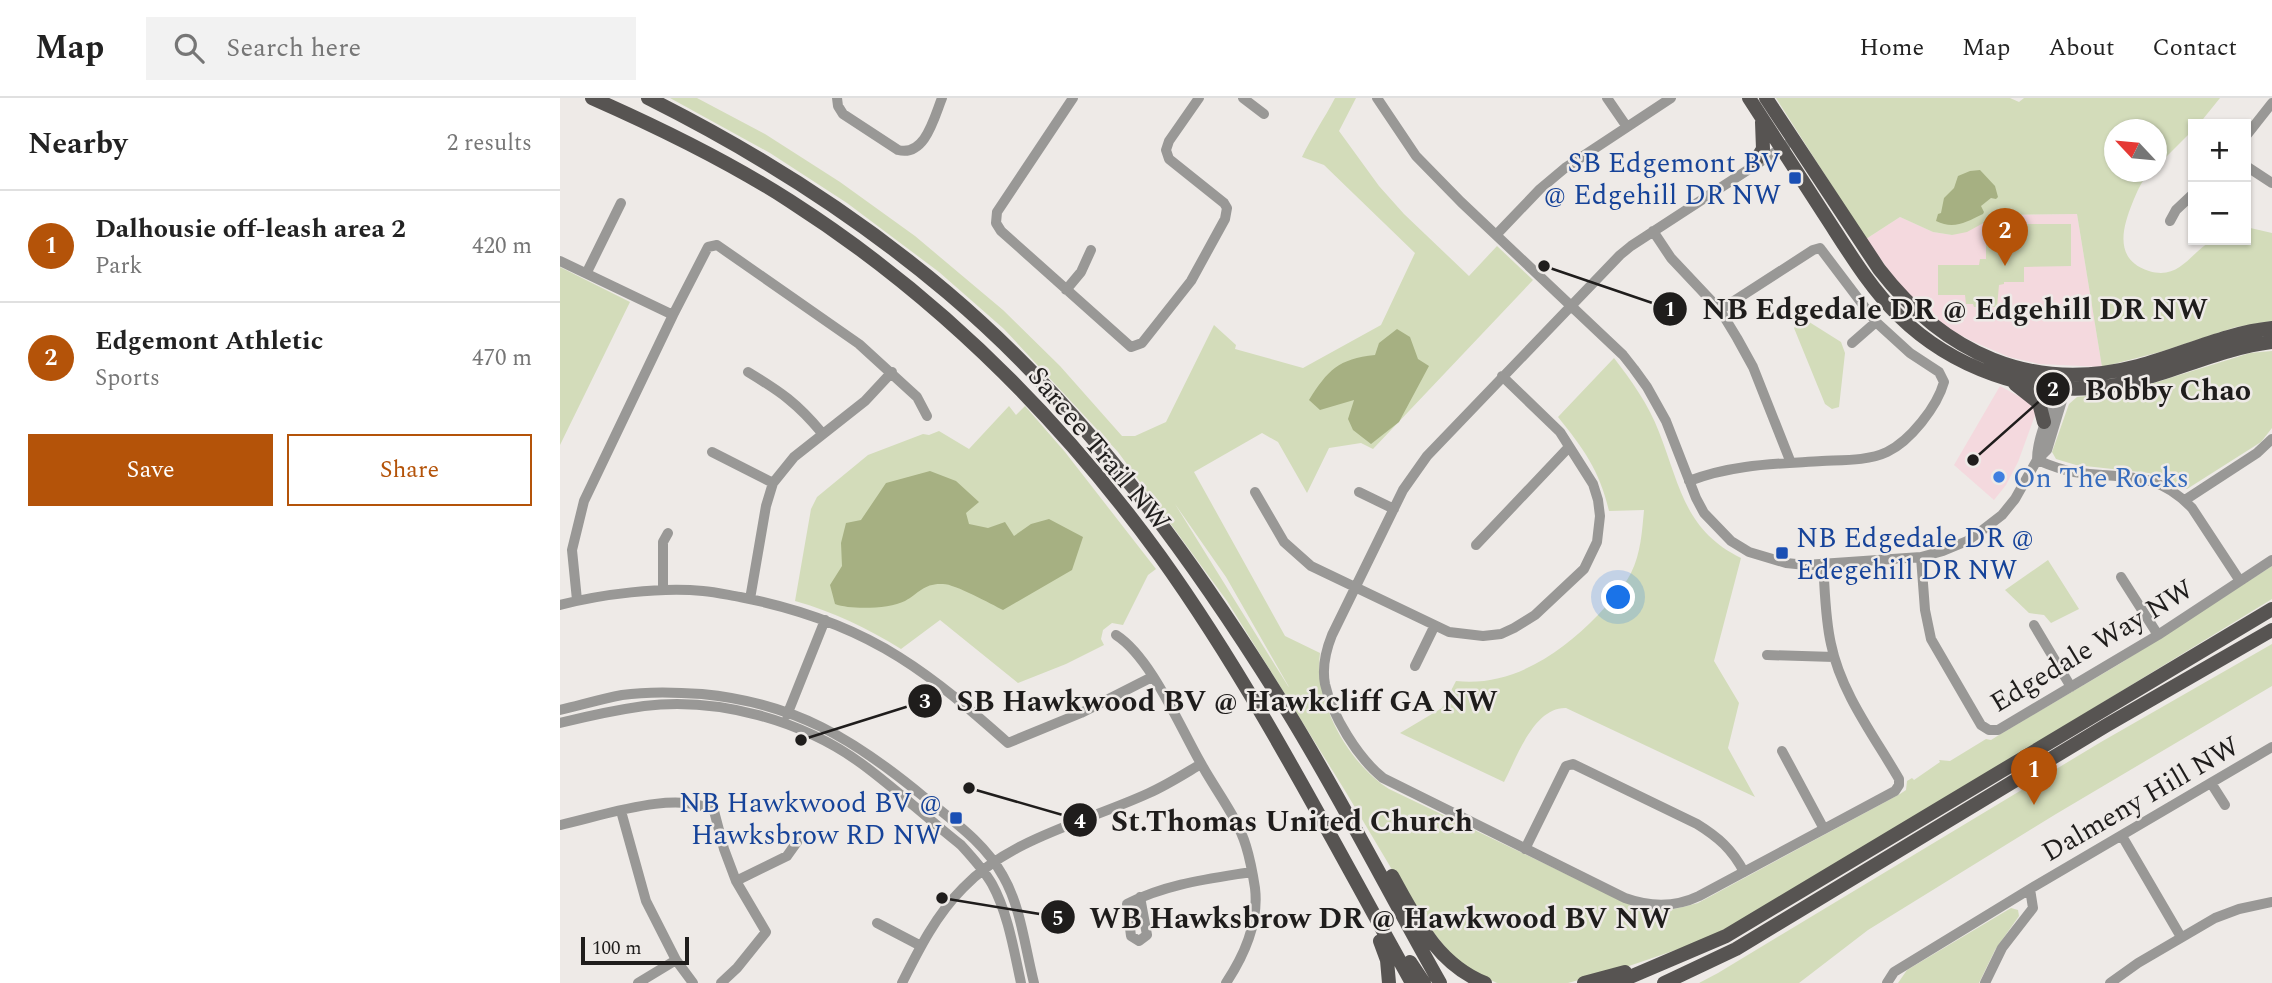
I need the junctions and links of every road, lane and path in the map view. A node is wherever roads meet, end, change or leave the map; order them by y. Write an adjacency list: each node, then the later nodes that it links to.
1 (592, 98): 95 (main road, Sarcee Trail NW)
2 (648, 98): 92 (main road, Sarcee Trail NW)
3 (837, 98): 4 (street)
4 (942, 98)
5 (1073, 98): 30 (street)
6 (1199, 98): 30 (street)
7 (1243, 98): 14 (street)
8 (1377, 98): 26 (street)
9 (1607, 98): 16 (street)
10 (1671, 98): 16 (street)
11 (1749, 98): 15 (main road)
12 (1766, 98): 18 (main road)
13 (2272, 103): 17 (street)
14 (1264, 114)
15 (1761, 117): 18 (main road); 19 (main road)
16 (1626, 127): 26 (street)
17 (2251, 130)
18 (1788, 144): 19 (street); 40 (main road); 42 (main road)
19 (1752, 167): 25 (street)
20 (2251, 169): 21 (street)
21 (2272, 183)
22 (2188, 199): 24 (street)
23 (621, 203): 29 (street)
24 (2169, 221)
25 (1653, 231): 31 (street); 32 (street)
26 (1496, 235): 31 (street)
27 (1091, 250): 30 (street)
28 (560, 261): 29 (street)
29 (587, 272): 33 (street)
30 (1066, 290)
31 (1570, 306): 41 (street); 52 (street)
32 (1720, 310): 34 (street); 51 (street)
33 (673, 315): 39 (street); 68 (street)
34 (1876, 322): 37 (street); 51 (street)
35 (2272, 328): 40 (main road)
36 (2272, 342): 43 (main road)
37 (1852, 343)
38 (748, 372): 46 (street)
39 (892, 372): 44 (street); 46 (street)
40 (2062, 374): 43 (street)
41 (1502, 376): 48 (street); 57 (street)
42 (2004, 378): 43 (main road); 45 (main road)
43 (2060, 389): 45 (street); 50 (street)
44 (927, 416)
45 (2044, 422): 50 (street)
46 (822, 433): 53 (street)
47 (2272, 439): 56 (street)
48 (1570, 447): 59 (street); 73 (street)
49 (712, 452): 53 (street)
50 (2037, 460): 56 (street); 60 (street)
51 (1791, 463): 52 (street)
52 (1689, 481): 62 (street)
53 (773, 484): 67 (street)
54 (1255, 492): 65 (street)
55 (1359, 492): 57 (street)
56 (2185, 500): 64 (street)
57 (1394, 509): 65 (street)
58 (668, 533): 66 (street)
59 (1476, 545)
60 (1921, 556): 62 (street); 81 (street, Edgedale Way NW)
61 (2272, 560): 64 (street, Edgedale Way NW)
62 (1824, 564): 78 (street)
63 (2121, 577): 76 (street)
64 (2240, 581): 76 (street, Edgedale Way NW)
65 (1356, 588): 73 (street); 100 (street)
66 (663, 590): 67 (street); 68 (street)
67 (750, 599): 71 (street)
68 (577, 600): 69 (street)
69 (560, 605)
70 (2272, 609): 114 (main road)
71 (825, 620): 80 (street); 84 (street)
72 (2034, 625): 81 (street)
73 (1434, 626): 79 (street)
74 (2272, 630): 115 (main road)
75 (1116, 635): 80 (street)
76 (2158, 635): 81 (street, Edgedale Way NW)
77 (1767, 655): 78 (street)
78 (1834, 657): 97 (street)
79 (1415, 666)
80 (1152, 677): 90 (street)
81 (2071, 687)
82 (589, 703): 83 (street); 84 (street); 85 (street)
83 (560, 710)
84 (789, 712): 87 (street); 101 (street)
85 (591, 715): 86 (street); 87 (street)
86 (560, 723)
87 (784, 723): 102 (street)
88 (2272, 747): 91 (street, Dalmeny Hill NW)
89 (1782, 751): 97 (street)
90 (1201, 764): 101 (street); 103 (street)
91 (2211, 783): 93 (street); 98 (street, Dalmeny Hill NW)
92 (1336, 794): 126 (main road, Sarcee Trail NW); 127 (main road)
93 (2225, 806)
94 (621, 811): 96 (street); 105 (street); 113 (street)
95 (1318, 815): 109 (main road, Sarcee Trail NW); 123 (main road)
96 (560, 825)
97 (1824, 829): 104 (street)
98 (2122, 836): 106 (street, Dalmeny Hill NW); 111 (street)
99 (797, 842): 105 (street)
100 (1525, 849): 104 (street); 104 (street)
101 (995, 863): 102 (street); 121 (street)
102 (983, 871): 112 (street); 120 (street)
103 (1251, 872): 107 (street); 122 (street)
104 (1744, 872)
105 (736, 881): 118 (street)
106 (2030, 889): 130 (street, Dalmeny Hill NW); 131 (street, Dalmeny Hill NW)
107 (1140, 897)
108 (2272, 902): 111 (street)
109 (1372, 911): 124 (main road, Sarcee Trail NW); 125 (main road)
110 (877, 923): 112 (street)
111 (2181, 937): 132 (street)
112 (921, 946): 119 (street)
113 (676, 960): 116 (street); 117 (street)
114 (1660, 965): 128 (main road); 129 (main road)
115 (1666, 982)
116 (638, 983)
117 (693, 983)
118 (721, 983)
119 (902, 983)
120 (1021, 983)
121 (1034, 983)
122 (1226, 983)
123 (1389, 983)
124 (1412, 983)
125 (1424, 983)
126 (1440, 983)
127 (1485, 983)
128 (1584, 983)
129 (1616, 983)
130 (1887, 983)
131 (1985, 983)
132 (2110, 983)

